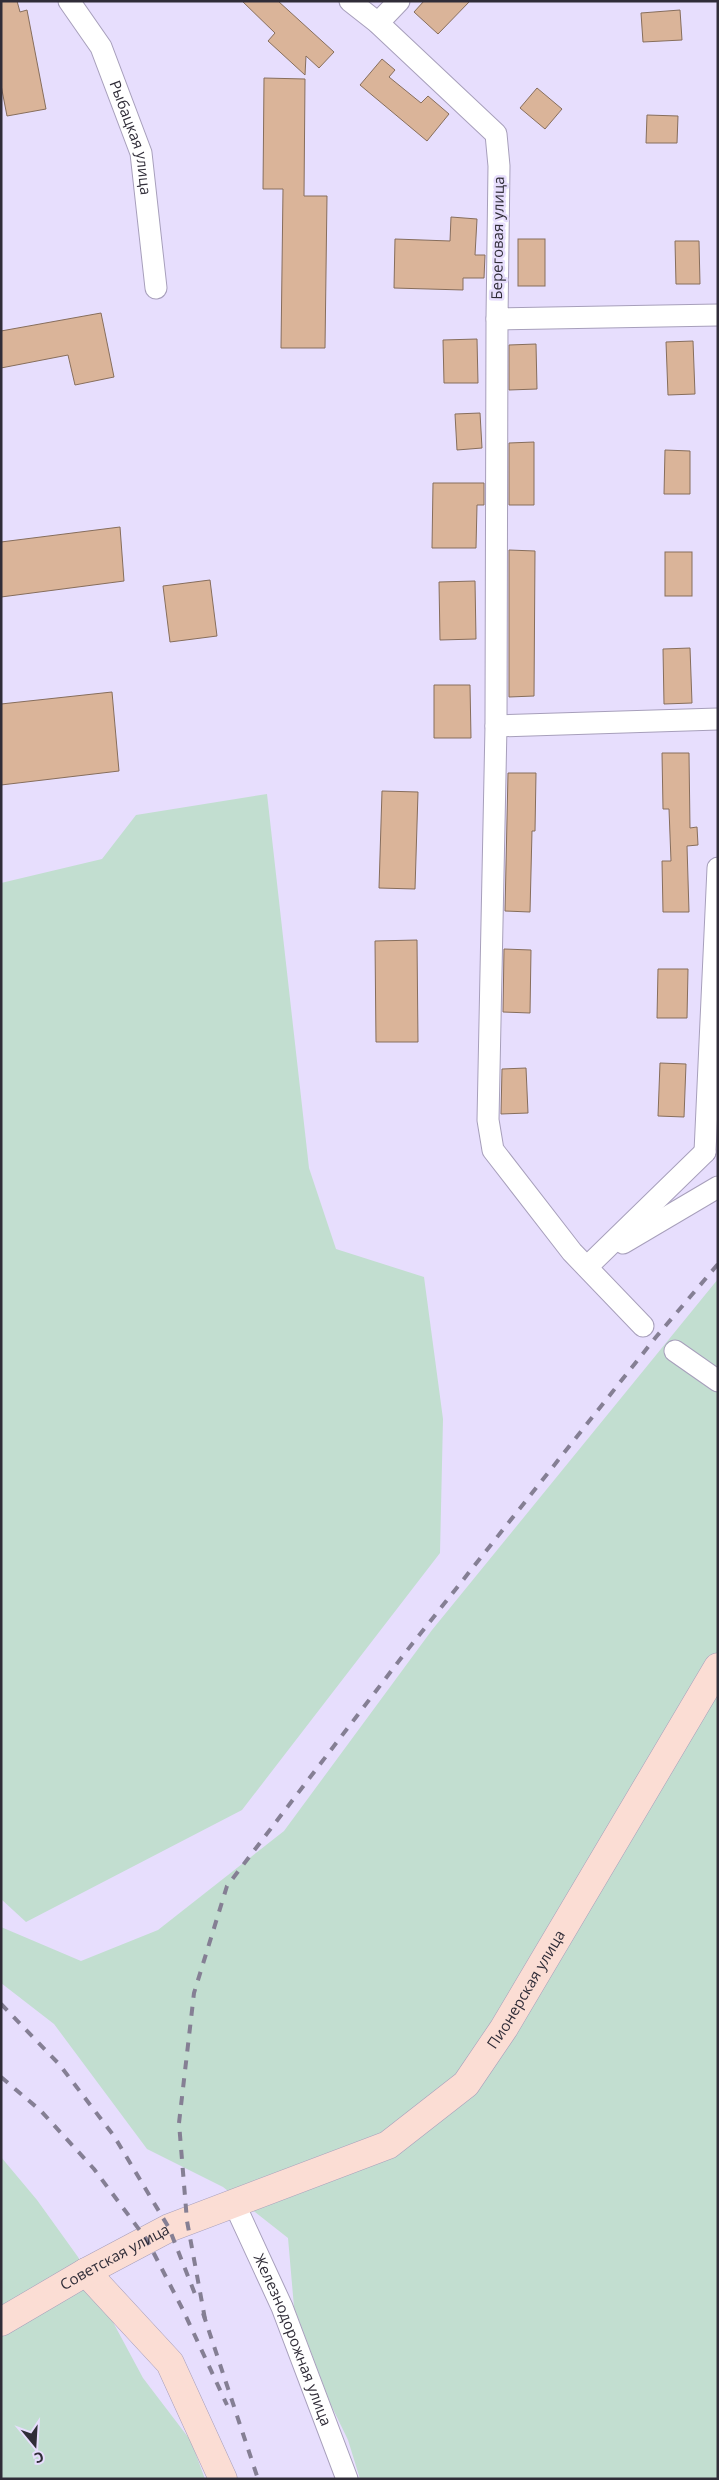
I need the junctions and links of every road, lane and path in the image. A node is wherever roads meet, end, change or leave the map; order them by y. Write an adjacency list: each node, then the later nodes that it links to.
1 (69, 1): 5 (street, Рыбацкая улица)
2 (350, 1): 4 (street, Береговая улица)
3 (399, 1): 4 (street)
4 (378, 23): 7 (street, Береговая улица)
5 (156, 288)
6 (718, 315): 7 (street, Береговая улица)
7 (497, 319): 9 (street)
8 (718, 719): 9 (street)
9 (496, 726): 13 (street)
10 (718, 868): 11 (street)
11 (711, 1153): 13 (street)
12 (718, 1187): 13 (street)
13 (591, 1263): 14 (street)
14 (643, 1326)
15 (675, 1351): 16 (street)
16 (718, 1381)
17 (718, 1667): 18 (street, Пионерская улица)
18 (234, 2203): 19 (street, Советская улица); 22 (street, Железнодорожная улица)
19 (86, 2272): 20 (street, Советская улица); 21 (street)
20 (1, 2322)
21 (222, 2479)
22 (347, 2479)

